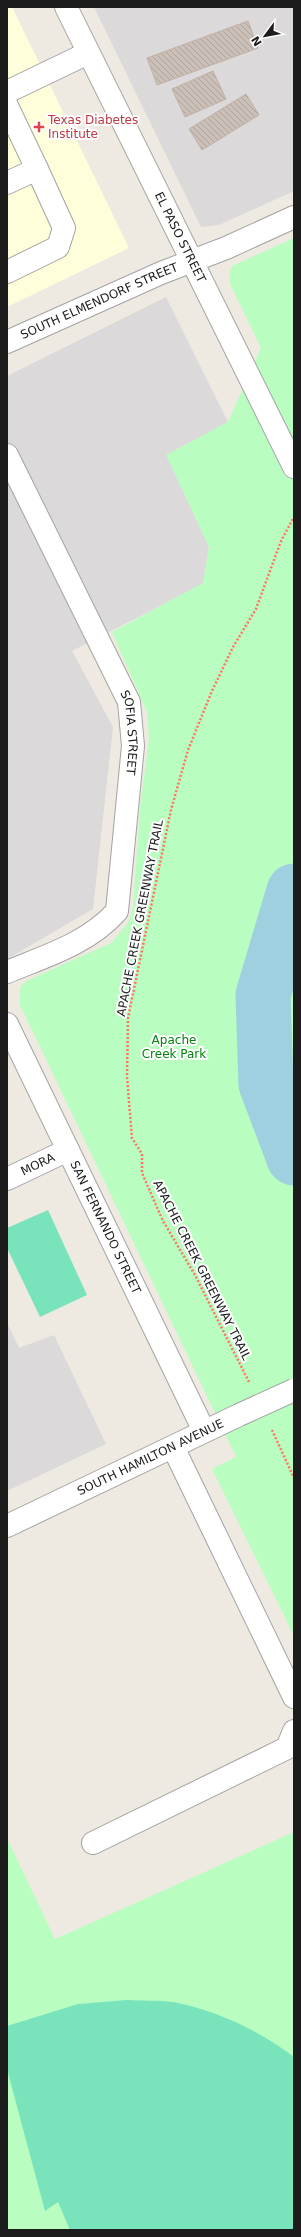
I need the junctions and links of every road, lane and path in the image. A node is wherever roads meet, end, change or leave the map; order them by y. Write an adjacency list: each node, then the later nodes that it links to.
1 (66, 7): 2 (street, EL PASO STREET)
2 (88, 53): 3 (street); 8 (street, EL PASO STREET)
3 (7, 92)
4 (7, 106): 5 (street)
5 (37, 169): 6 (street); 9 (street)
6 (7, 183)
7 (294, 217): 8 (street, SOUTH ELMENDORF STREET)
8 (192, 260): 10 (street, SOUTH ELMENDORF STREET); 12 (street, EL PASO STREET)
9 (7, 272)
10 (7, 342)
11 (7, 455): 14 (street, SOFIA STREET)
12 (294, 467)
13 (294, 517): 18 (path, APACHE CREEK GREENWAY TRAIL)
14 (7, 972)
15 (7, 1024): 16 (street, SAN FERNANDO STREET)
16 (68, 1150): 17 (street, MORA); 21 (street, SAN FERNANDO STREET)
17 (7, 1179)
18 (251, 1386)
19 (294, 1390): 21 (street, SOUTH HAMILTON AVENUE, bridge)
20 (271, 1429): 23 (path)
21 (204, 1431): 22 (street, SOUTH HAMILTON AVENUE)
22 (173, 1447): 24 (street, SOUTH HAMILTON AVENUE); 25 (street)
23 (294, 1478)
24 (7, 1526)
25 (294, 1697)
26 (294, 1731): 27 (street)
27 (93, 1843)

